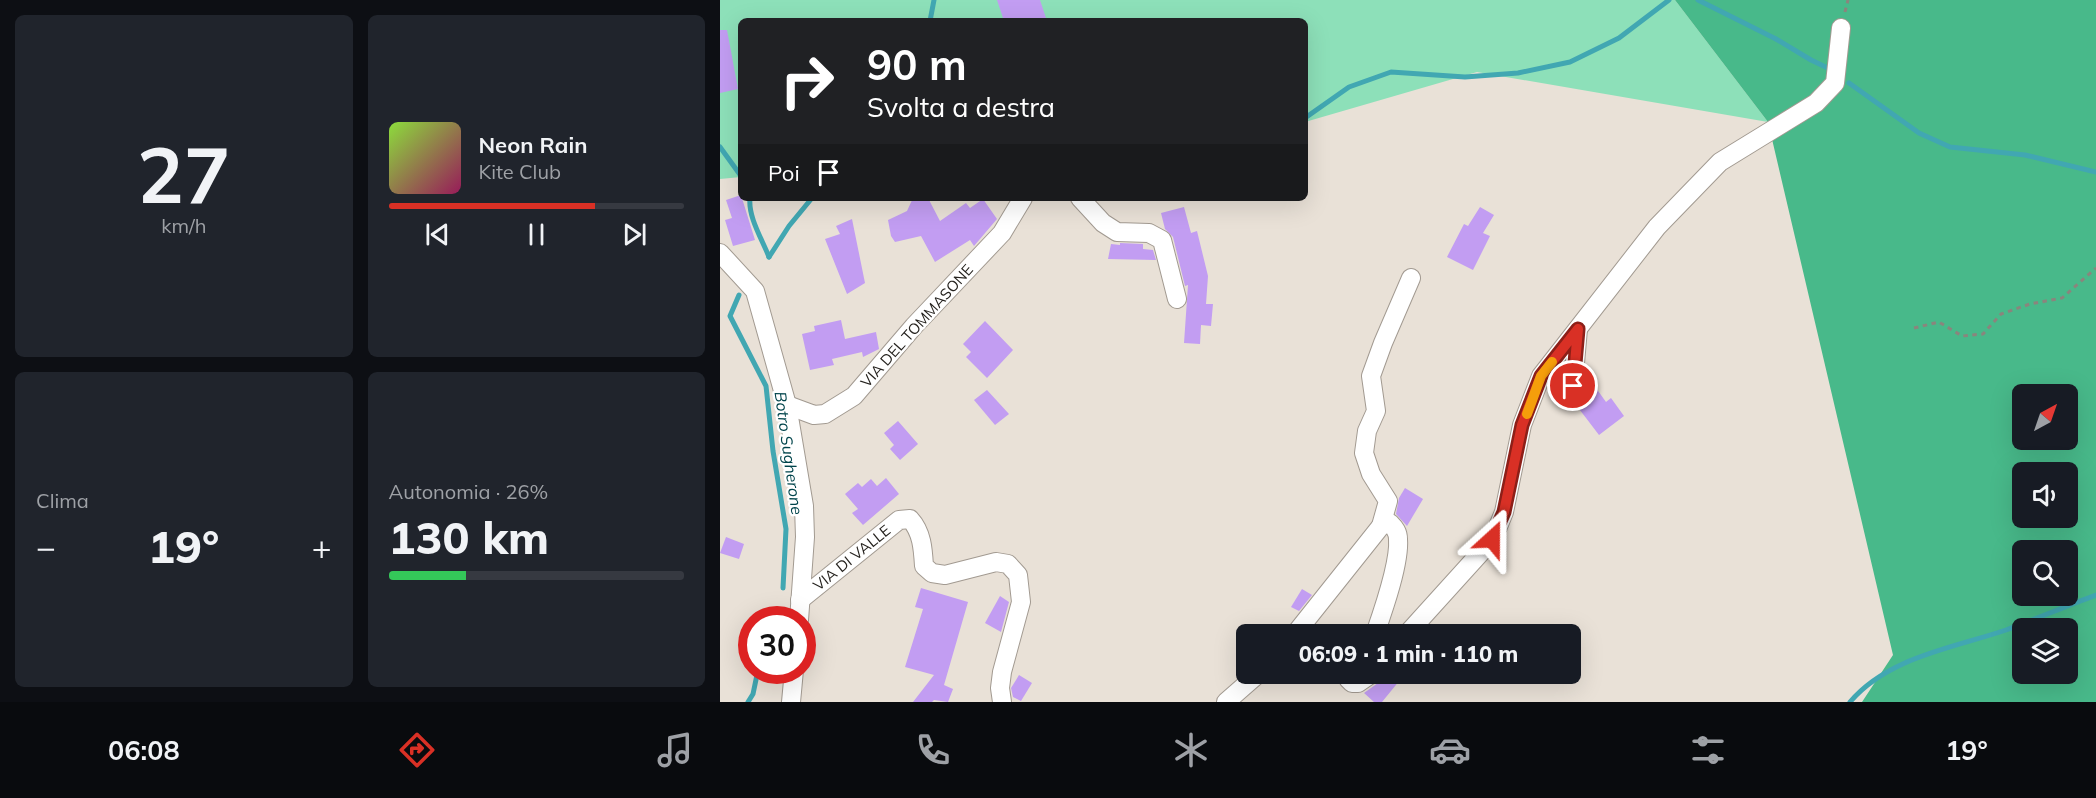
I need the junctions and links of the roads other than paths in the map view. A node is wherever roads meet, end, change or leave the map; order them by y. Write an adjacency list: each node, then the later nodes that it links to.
1 (1841, 28): 7 (street)
2 (1021, 201): 9 (street, VIA DEL TOMMASONE)
3 (1083, 201): 6 (street)
4 (720, 253): 9 (street, VIA DI VALLE)
5 (1411, 278): 10 (street)
6 (1177, 299)
7 (1578, 329): 8 (street); 15 (street)
8 (1573, 386)
9 (787, 405): 11 (street, VIA DI VALLE)
10 (1381, 526): 13 (street); 14 (street)
11 (800, 600): 12 (street, VIA DI VALLE); 19 (street, VIA DI VALLE)
12 (800, 606)
13 (1303, 624)
14 (1378, 624)
15 (1416, 624)
16 (792, 684): 18 (street)
17 (1247, 684): 20 (street)
18 (790, 702)
19 (1002, 702)
20 (1226, 702)

